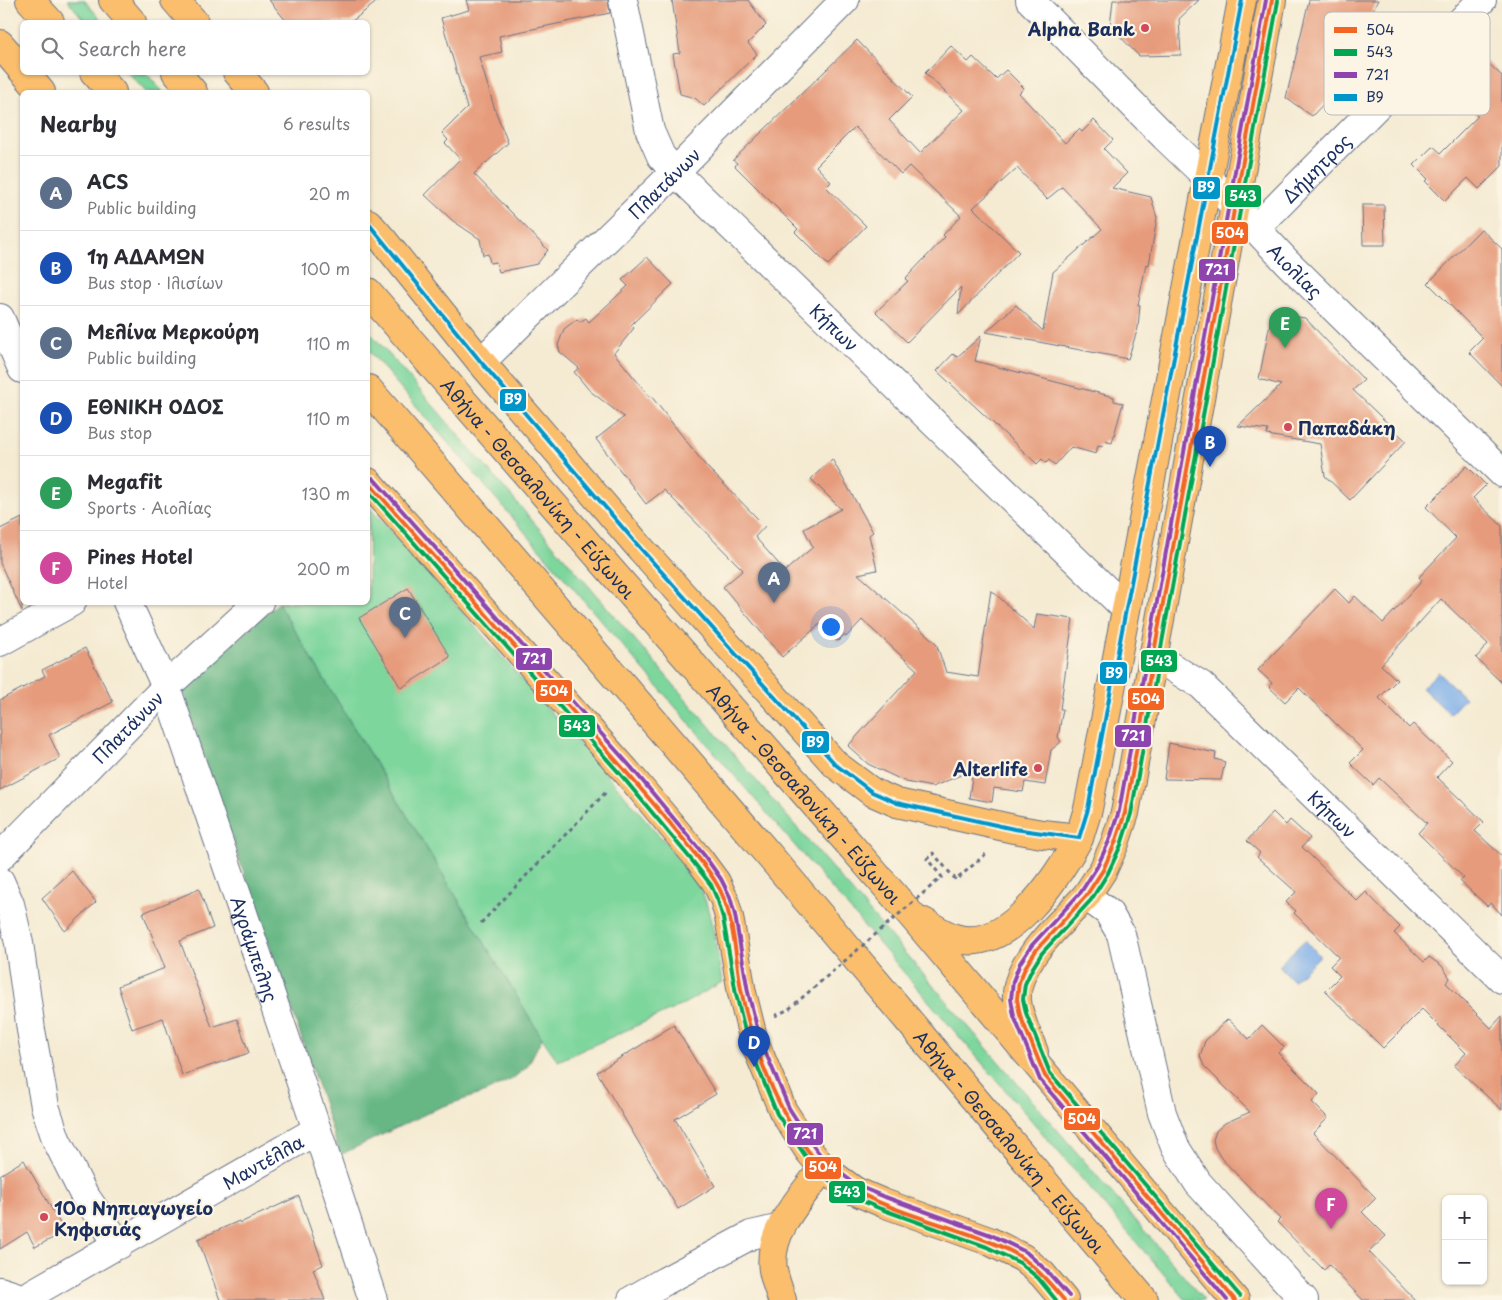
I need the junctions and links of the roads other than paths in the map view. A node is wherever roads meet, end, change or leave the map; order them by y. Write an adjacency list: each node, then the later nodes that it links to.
1 (30, 0): 11 (main road)
2 (113, 0): 12 (main road)
3 (175, 0): 13 (main road)
4 (623, 0): 25 (street, Κήπων)
5 (845, 0): 25 (street, Πλατάνων)
6 (1030, 0): 26 (street, Αιολίας)
7 (1242, 0): 26 (main road)
8 (1272, 0): 27 (main road)
9 (1482, 0): 10 (street, Δήμητρος)
10 (1470, 12)
11 (48, 20)
12 (130, 20)
13 (192, 20)
14 (0, 44): 15 (main road)
15 (20, 68)
16 (26, 75): 20 (main road)
17 (97, 75): 21 (main road)
18 (179, 75): 22 (main road)
19 (240, 75): 23 (main road)
20 (39, 90)
21 (110, 90)
22 (191, 90)
23 (252, 90)
24 (1368, 115): 29 (street, Δήμητρος)
25 (674, 172): 32 (street, Πλατάνων); 40 (street, Κήπων)
26 (1208, 178): 27 (street, Αιολίας); 40 (main road)
27 (1234, 205): 29 (street, Αιολίας); 42 (main road)
28 (370, 225): 32 (main road)
29 (1256, 228): 35 (street, Αιολίας)
30 (370, 294): 48 (main road, Αθήνα - Θεσσαλονίκη - Εύζωνοι)
31 (0, 318): 33 (street)
32 (481, 362): 44 (main road)
33 (20, 364)
34 (370, 391): 61 (main road, Αθήνα - Θεσσαλονίκη - Εύζωνοι)
35 (1502, 473)
36 (370, 489): 52 (main road)
37 (67, 605): 41 (street)
38 (128, 605): 43 (street, Αγράμπελης)
39 (256, 605): 43 (street, Πλατάνων)
40 (1125, 608): 44 (main road)
41 (0, 642)
42 (1155, 657): 47 (main road); 49 (street, Κήπων)
43 (166, 687): 45 (street, Πλατάνων); 51 (street, Αγράμπελης)
44 (1079, 838): 48 (main road)
45 (0, 856)
46 (0, 881): 54 (street)
47 (1086, 896): 50 (main road); 63 (street)
48 (912, 916): 50 (main road, Αθήνα - Θεσσαλονίκη - Εύζωνοι)
49 (1502, 979)
50 (1045, 1076): 62 (main road, Αθήνα - Θεσσαλονίκη - Εύζωνοι)
51 (317, 1130): 54 (street, Μαντέλλα); 57 (street, Αγράμπελης)
52 (823, 1168): 53 (main road); 60 (main road)
53 (781, 1228): 58 (street); 59 (main road)
54 (119, 1245): 56 (street, Μαντέλλα)
55 (0, 1291): 56 (street)
56 (27, 1299)
57 (373, 1300)
58 (632, 1300)
59 (782, 1300)
60 (1064, 1300)
61 (1144, 1300)
62 (1234, 1300)
63 (1304, 1300)

